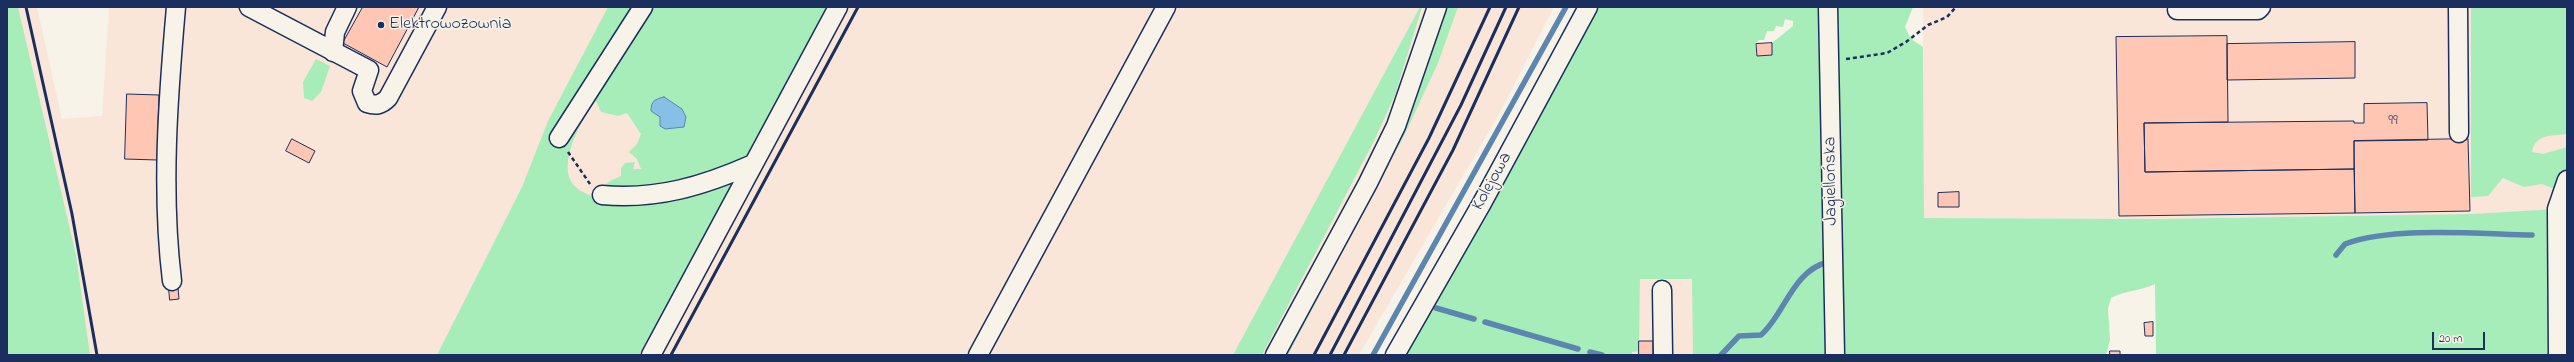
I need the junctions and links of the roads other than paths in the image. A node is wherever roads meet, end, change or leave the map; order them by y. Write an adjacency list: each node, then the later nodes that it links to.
1 (176, 7): 22 (street)
2 (248, 7): 14 (street)
3 (347, 7): 14 (street)
4 (437, 7): 16 (street)
5 (643, 7): 18 (street)
6 (838, 7): 19 (street)
7 (1166, 7): 25 (street)
8 (1437, 7): 26 (street)
9 (1588, 7): 27 (street, Kolejowa)
10 (1828, 7): 29 (street, Jagiellońska)
11 (2261, 7): 13 (street)
12 (2458, 7): 17 (street)
13 (2177, 10)
14 (333, 52): 15 (street)
15 (369, 70): 16 (street); 16 (street)
16 (395, 82)
17 (2459, 133)
18 (559, 138)
19 (754, 164): 21 (street); 24 (street)
20 (2567, 180): 30 (street)
21 (602, 195)
22 (172, 282)
23 (1662, 290): 28 (street)
24 (651, 355)
25 (978, 355)
26 (1275, 355)
27 (1395, 355)
28 (1663, 355)
29 (1835, 355)
30 (2558, 355)

